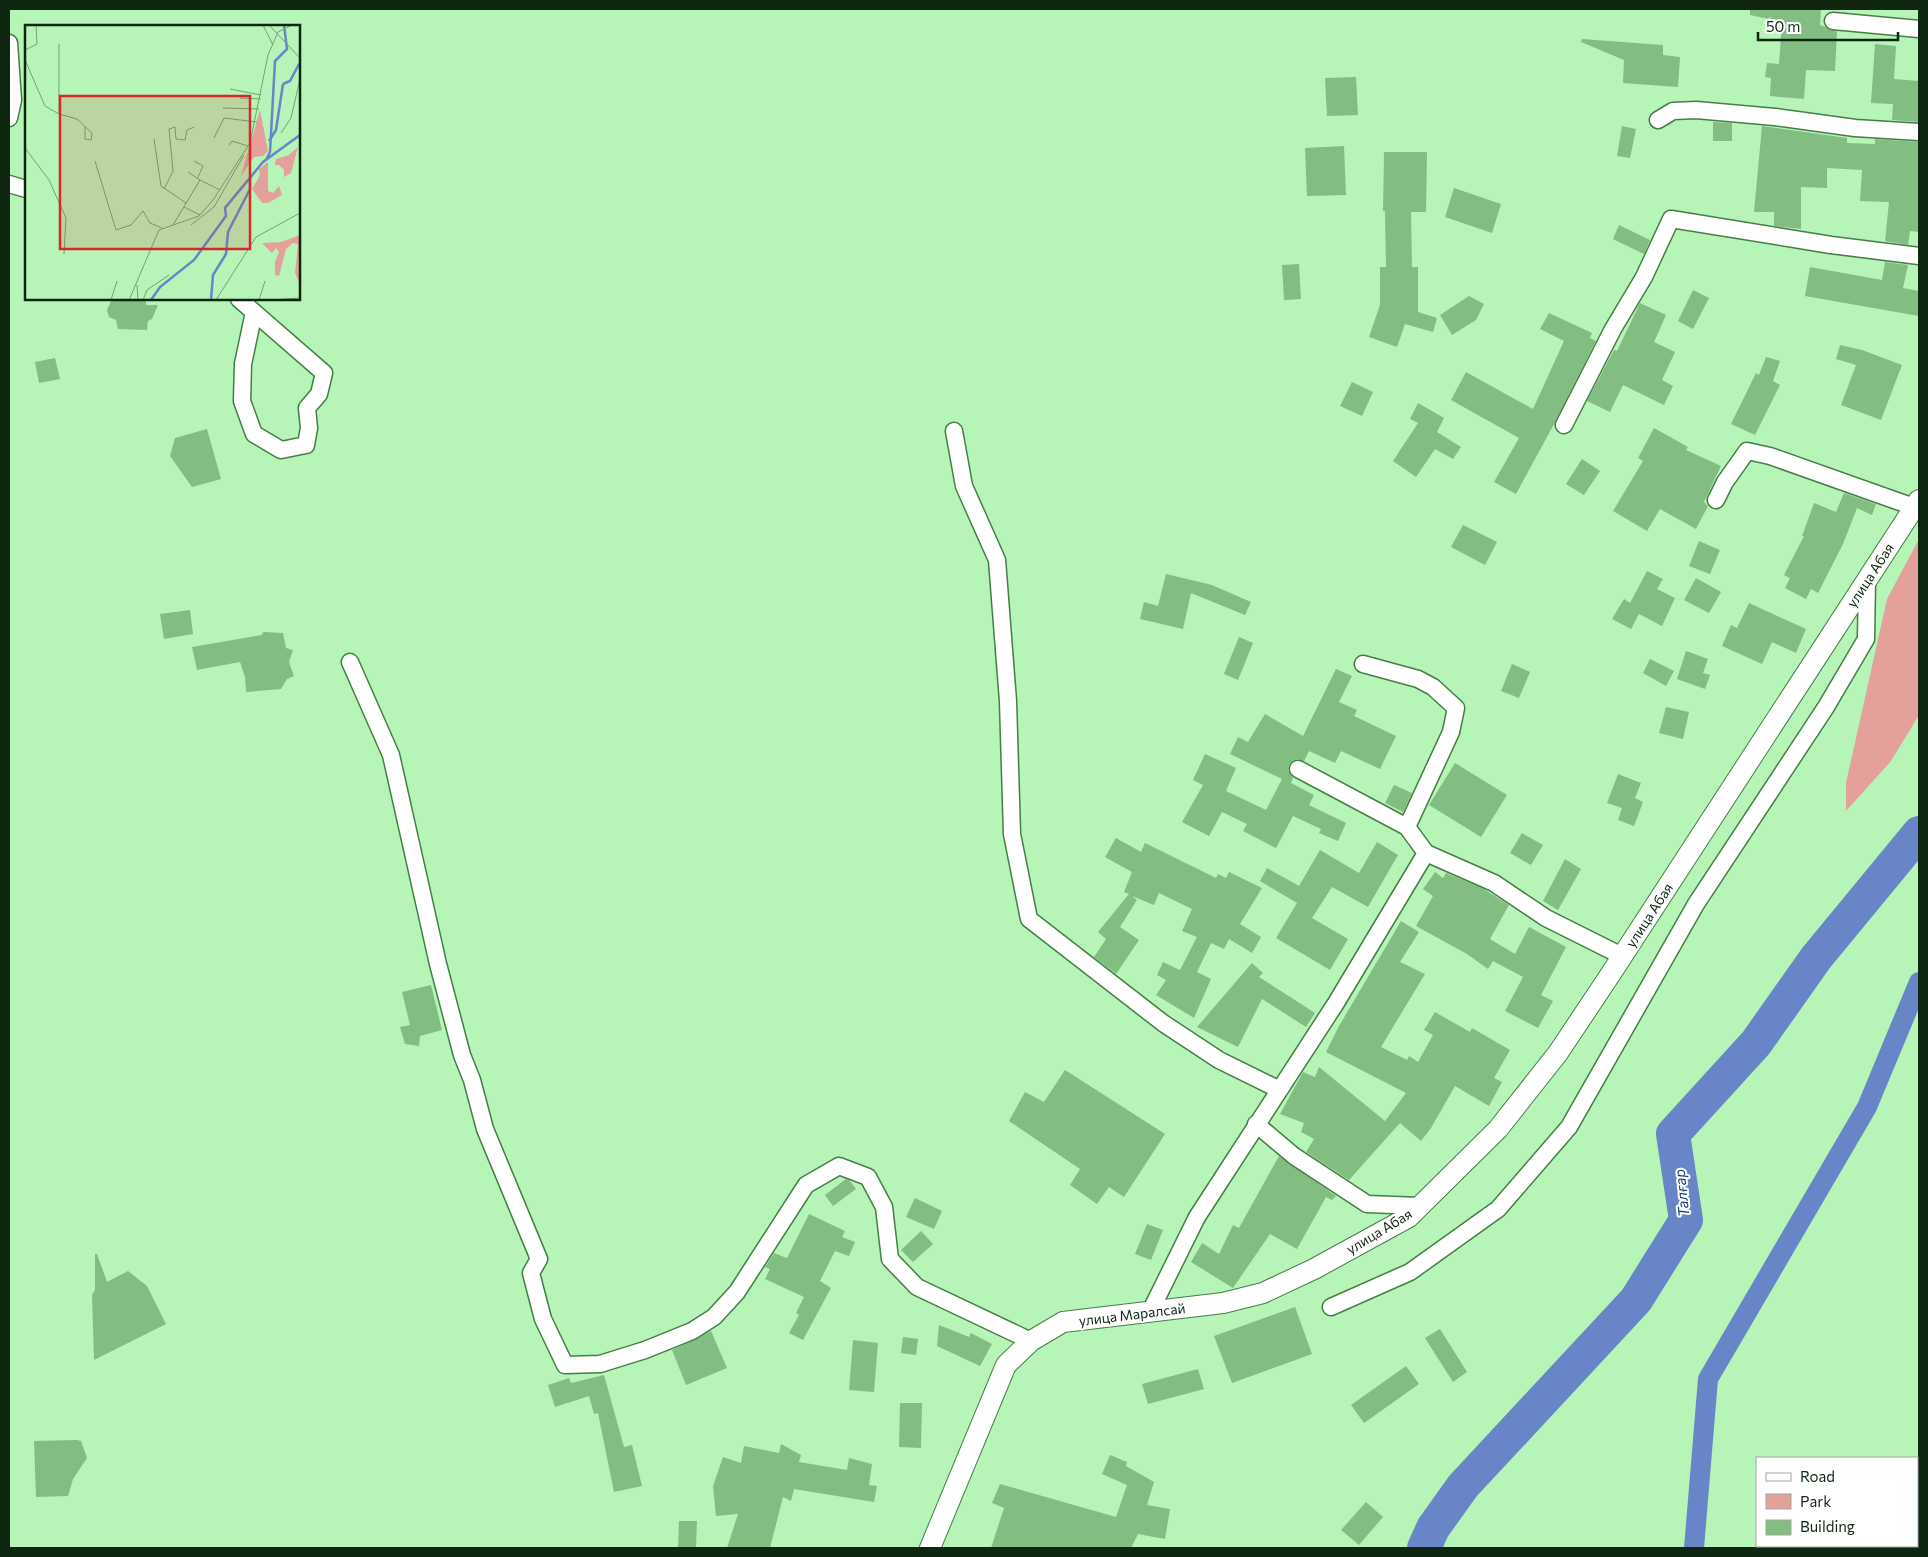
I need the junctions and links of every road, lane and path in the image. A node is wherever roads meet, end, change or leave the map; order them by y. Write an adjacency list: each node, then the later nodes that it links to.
1 (1834, 21): 2 (street)
2 (1919, 29)
3 (9, 43): 4 (street)
4 (9, 118)
5 (1658, 120): 6 (street)
6 (1919, 132)
7 (9, 184): 8 (street)
8 (25, 189)
9 (1919, 256): 12 (street)
10 (240, 300): 11 (street)
11 (254, 312): 11 (street)
12 (1564, 425)
13 (954, 431): 23 (street)
14 (1716, 500): 15 (street)
15 (1917, 504): 16 (street, улица Абая)
16 (1867, 579): 22 (street, улица Абая); 27 (street)
17 (350, 662): 29 (street)
18 (1363, 664): 20 (street)
19 (1298, 769): 20 (street)
20 (1407, 827): 21 (street)
21 (1426, 853): 22 (street); 23 (street)
22 (1622, 956): 25 (street, улица Абая)
23 (1278, 1089): 24 (street)
24 (1256, 1124): 25 (street); 28 (street)
25 (1420, 1206): 26 (street, улица Абая)
26 (1314, 1269): 28 (street, улица Маралсай)
27 (1332, 1307)
28 (1150, 1312): 29 (street, улица Маралсай)
29 (1031, 1341): 30 (street, улица Маралсай)
30 (930, 1548)

